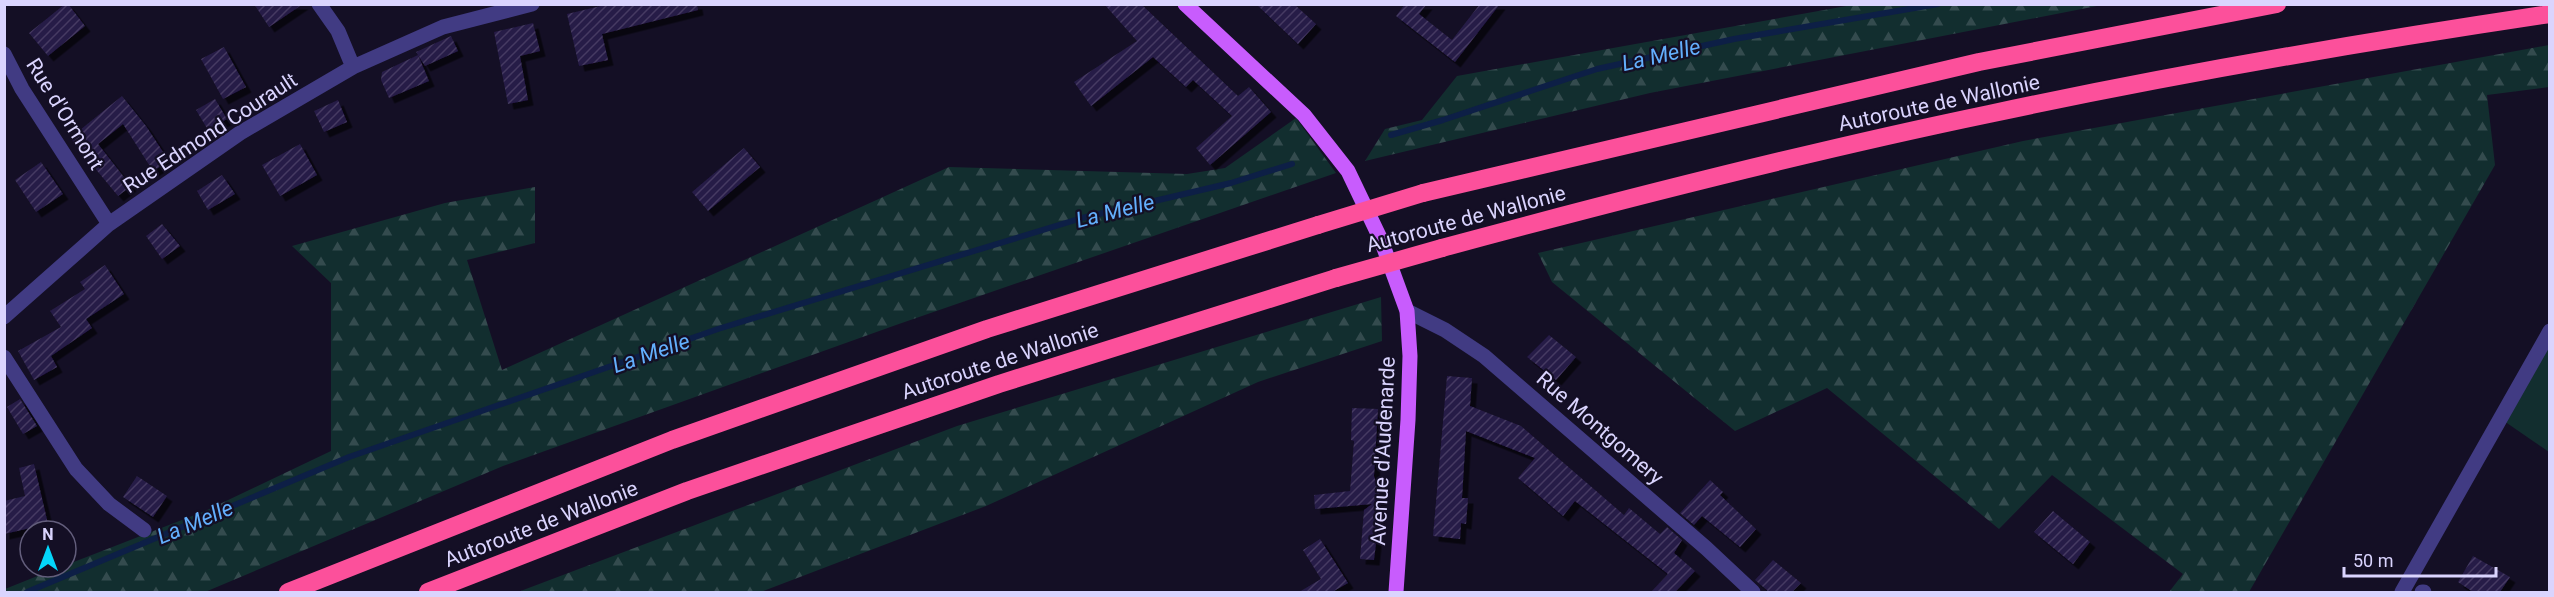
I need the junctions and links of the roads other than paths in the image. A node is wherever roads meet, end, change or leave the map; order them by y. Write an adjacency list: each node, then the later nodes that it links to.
1 (319, 4): 7 (street)
2 (532, 4): 7 (street, Rue Edmond Courault)
3 (1185, 4): 9 (main road, Avenue d'Audenarde)
4 (2277, 4): 14 (highway, Autoroute de Wallonie, bridge)
5 (2550, 14): 15 (highway, Autoroute de Wallonie, bridge)
6 (4, 54): 8 (street, Rue d'Ormont)
7 (353, 68): 8 (street, Rue Edmond Courault)
8 (110, 224): 10 (street, Rue Edmond Courault)
9 (1407, 311): 16 (main road, Avenue d'Audenarde); 17 (street, Rue Montgomery)
10 (4, 317)
11 (2550, 331): 18 (street)
12 (4, 357): 13 (street)
13 (144, 530)
14 (288, 592)
15 (428, 592)
16 (1396, 592)
17 (1754, 592)
18 (2402, 592)

